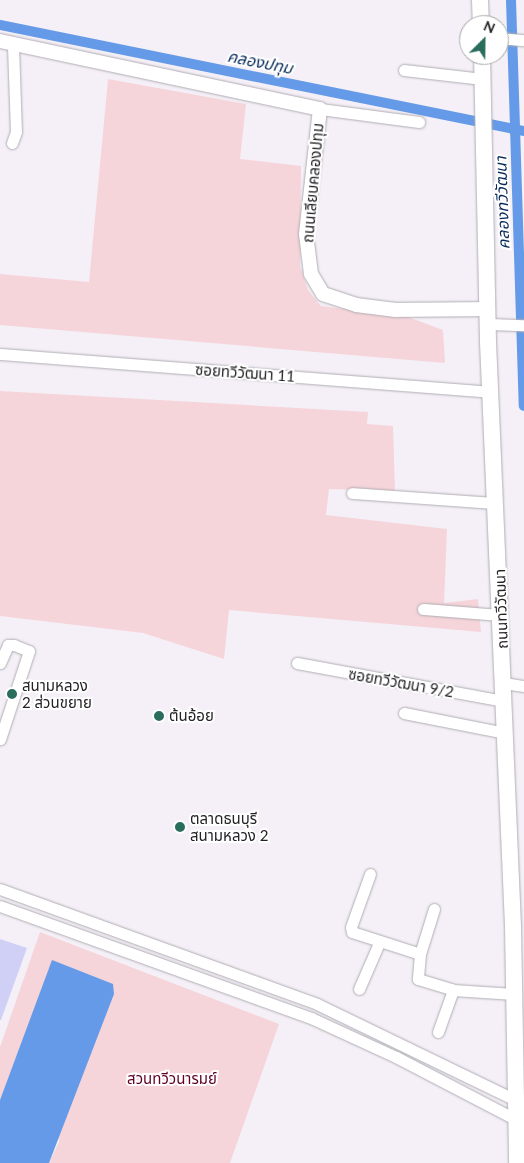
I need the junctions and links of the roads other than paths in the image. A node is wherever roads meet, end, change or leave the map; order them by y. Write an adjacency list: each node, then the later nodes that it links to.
1 (480, 0): 2 (main road)
2 (481, 15)
3 (509, 39): 4 (street)
4 (524, 40)
5 (7, 43): 9 (street, ถนนเลียบคลองปทุม); 11 (street)
6 (482, 65): 8 (main road, ถนนทวีวัฒนา)
7 (404, 70): 8 (street)
8 (482, 79): 12 (main road, ถนนทวีวัฒนา)
9 (320, 108): 10 (street); 12 (street, ถนนเลียบคลองปทุม)
10 (419, 122)
11 (12, 143)
12 (493, 320): 13 (street); 15 (main road, ถนนทวีวัฒนา)
13 (524, 325)
14 (0, 354): 15 (street, ซอยทวีวัฒนา 11)
15 (491, 392): 17 (main road, ถนนทวีวัฒนา)
16 (352, 493): 17 (street)
17 (496, 504): 19 (main road, ถนนทวีวัฒนา)
18 (423, 609): 19 (street)
19 (501, 615): 22 (main road, ถนนทวีวัฒนา)
20 (0, 663): 27 (street)
21 (297, 663): 24 (street, ซอยทวีวัฒนา 9/2)
22 (504, 683): 23 (street); 24 (main road, ถนนทวีวัฒนา)
23 (522, 686)
24 (505, 702): 26 (main road, ถนนทวีวัฒนา)
25 (404, 713): 26 (street)
26 (506, 733): 36 (main road, ถนนทวีวัฒนา)
27 (0, 739)
28 (370, 874): 32 (street)
29 (0, 889): 38 (street)
30 (0, 906): 39 (street)
31 (434, 909): 33 (street)
32 (379, 943): 33 (street); 34 (street)
33 (420, 954): 35 (street)
34 (359, 989)
35 (453, 990): 36 (street); 37 (street)
36 (514, 994): 40 (main road, ถนนทวีวัฒนา)
37 (438, 1032)
38 (495, 1089): 39 (street); 40 (street)
39 (488, 1106): 40 (street)
40 (518, 1109): 41 (main road, ถนนทวีวัฒนา)
41 (517, 1163)

